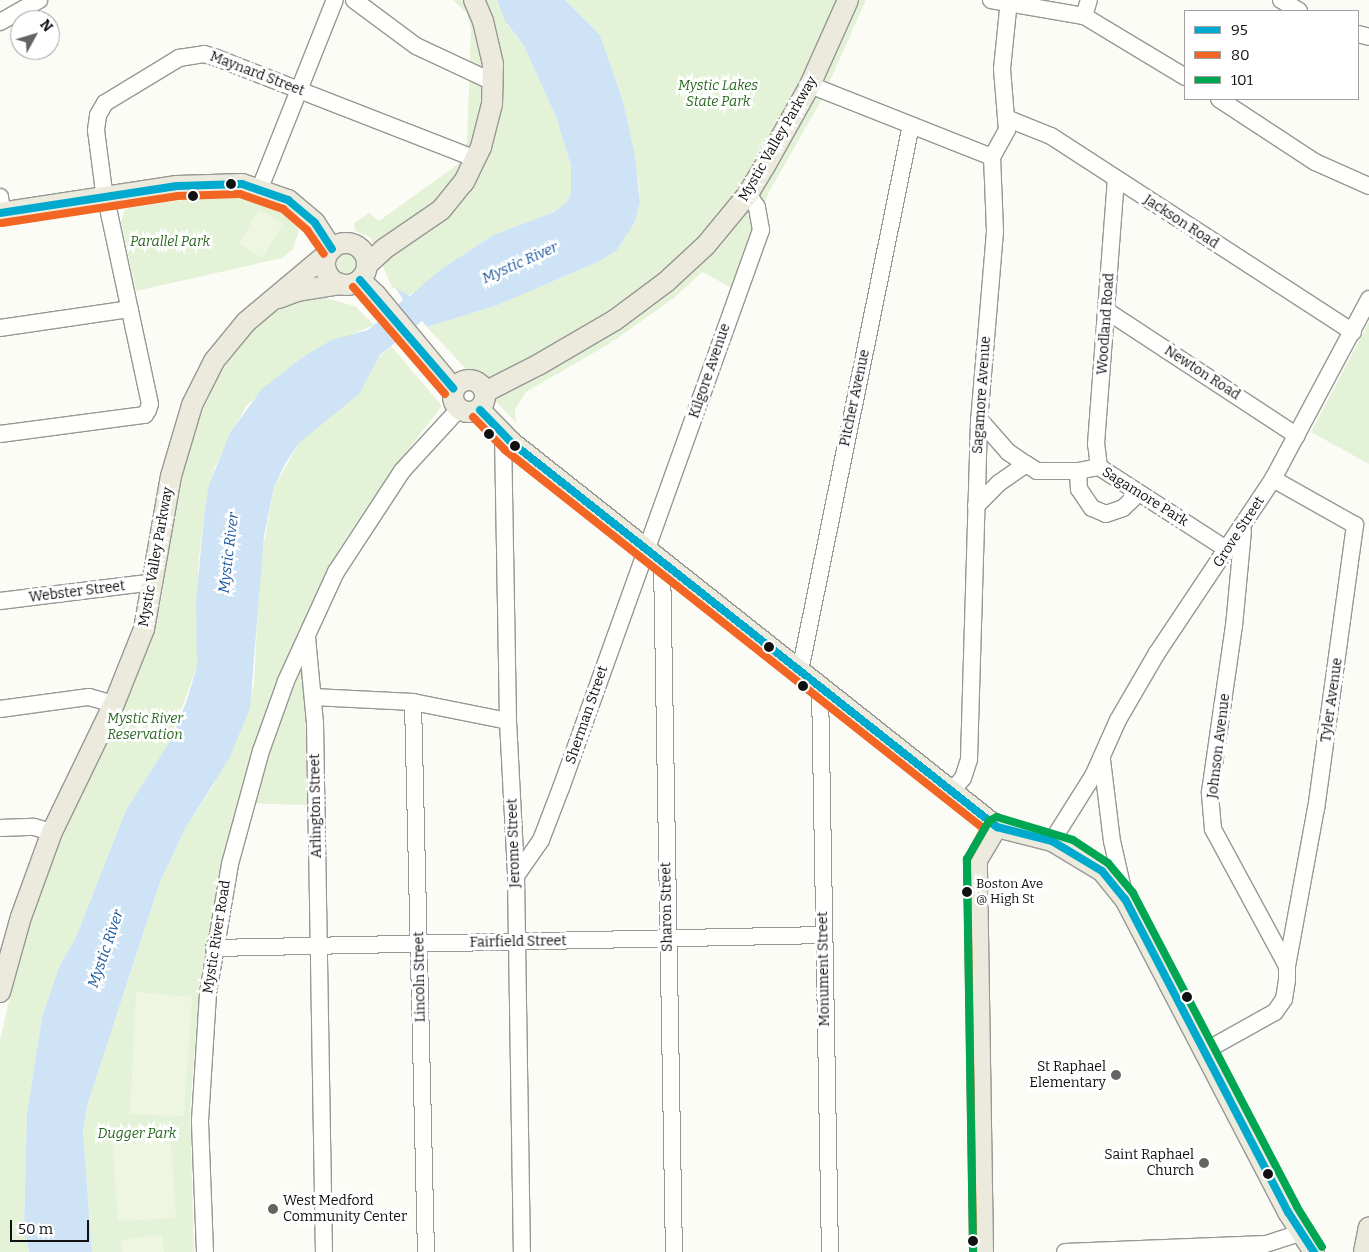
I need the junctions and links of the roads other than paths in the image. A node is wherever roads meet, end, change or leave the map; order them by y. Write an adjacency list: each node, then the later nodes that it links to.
1 (39, 0): 11 (street)
2 (335, 0): 15 (street)
3 (354, 0): 13 (street)
4 (474, 0): 13 (main road)
5 (848, 0): 14 (main road, Mystic Valley Parkway)
6 (991, 0): 8 (street)
7 (1281, 0): 10 (street)
8 (1009, 2): 9 (street); 17 (street)
9 (1086, 8): 12 (street)
10 (1297, 10)
11 (0, 22)
12 (1184, 76)
13 (493, 82): 20 (main road)
14 (810, 85): 18 (street); 24 (main road, Mystic Valley Parkway)
15 (299, 90): 20 (street, Maynard Street); 23 (street); 25 (street, Maynard Street)
16 (1221, 100): 22 (street)
17 (1006, 118): 19 (street); 21 (street, Jackson Road)
18 (910, 125): 19 (street); 58 (street, Pitcher Avenue)
19 (992, 157): 41 (street, Sagamore Avenue)
20 (476, 159): 27 (main road)
21 (1116, 181): 35 (street, Woodland Road); 37 (street, Jackson Road)
22 (1369, 186)
23 (260, 188): 25 (main road); 29 (main road)
24 (748, 194): 39 (main road, Mystic Valley Parkway); 52 (street, Kilgore Avenue)
25 (106, 196): 26 (main road); 34 (street, Maynard Street)
26 (1, 207)
27 (402, 238): 28 (main road); 30 (main road)
28 (358, 247): 29 (main road); 30 (main road)
29 (330, 251): 31 (main road); 33 (main road, Mystic Valley Parkway)
30 (363, 273): 31 (main road); 38 (main road)
31 (340, 284): 33 (main road, Mystic Valley Parkway)
32 (1369, 299): 37 (street, Grove Street)
33 (268, 302): 55 (main road, Mystic Valley Parkway)
34 (130, 309): 36 (street); 42 (street, Maynard Street)
35 (1107, 311): 44 (street, Newton Road); 46 (street, Woodland Road)
36 (0, 328)
37 (1353, 332): 44 (street, Grove Street)
38 (453, 388): 39 (main road); 40 (main road)
39 (482, 401): 40 (main road); 43 (main road)
40 (460, 408): 57 (street)
41 (979, 419): 45 (street, Sagamore Park); 50 (street, Sagamore Avenue)
42 (0, 434)
43 (503, 434): 52 (main road); 64 (street, Jerome Street)
44 (1297, 436): 48 (street, Grove Street)
45 (1026, 464): 47 (street, Sagamore Park); 50 (street)
46 (1099, 467): 47 (street, Sagamore Park); 49 (street, Sagamore Park)
47 (1078, 471): 49 (street)
48 (1273, 479): 51 (street, Grove Street); 79 (street, Tyler Avenue)
49 (1138, 494): 53 (street, Sagamore Park)
50 (976, 506): 66 (street, Sagamore Avenue)
51 (1243, 528): 53 (street, Grove Street); 79 (street, Johnson Avenue)
52 (646, 548): 54 (main road); 71 (street, Sherman Street)
53 (1228, 550): 65 (street, Grove Street)
54 (662, 561): 58 (main road); 74 (street, Sharon Street)
55 (154, 582): 56 (street, Webster Street); 62 (main road, Mystic Valley Parkway)
56 (0, 601)
57 (307, 635): 60 (street, Arlington Street); 78 (street, Mystic River Road)
58 (800, 671): 59 (main road)
59 (820, 687): 66 (main road); 73 (street, Monument Street)
60 (313, 697): 61 (street); 77 (street, Arlington Street)
61 (413, 702): 64 (street); 75 (street, Lincoln Street)
62 (114, 704): 63 (street); 69 (main road, Mystic Valley Parkway)
63 (0, 708)
64 (508, 721): 71 (street, Jerome Street)
65 (1102, 760): 70 (street, Grove Street); 72 (street)
66 (952, 791): 67 (main road)
67 (997, 827): 70 (main road); 91 (main road)
68 (0, 828): 69 (street)
69 (52, 832): 80 (main road, Mystic Valley Parkway)
70 (1052, 841): 72 (main road)
71 (516, 876): 76 (street, Jerome Street)
72 (1126, 899): 81 (main road)
73 (823, 934): 74 (street, Fairfield Street); 90 (street, Monument Street)
74 (667, 939): 76 (street, Fairfield Street); 89 (street, Sharon Street)
75 (419, 943): 76 (street, Fairfield Street); 77 (street, Fairfield Street); 87 (street, Lincoln Street)
76 (516, 943): 88 (street, Jerome Street)
77 (318, 946): 78 (street, Fairfield Street); 86 (street, Arlington Street)
78 (214, 948): 85 (street, Mystic River Road)
79 (1287, 966): 81 (street)
80 (1, 980)
81 (1205, 1051): 83 (main road)
82 (1369, 1227): 94 (main road)
83 (1302, 1232): 84 (street); 93 (main road)
84 (1173, 1250): 92 (street)
85 (205, 1252)
86 (324, 1252)
87 (426, 1252)
88 (522, 1252)
89 (674, 1252)
90 (830, 1252)
91 (983, 1252)
92 (1065, 1252)
93 (1314, 1252)
94 (1364, 1252)

